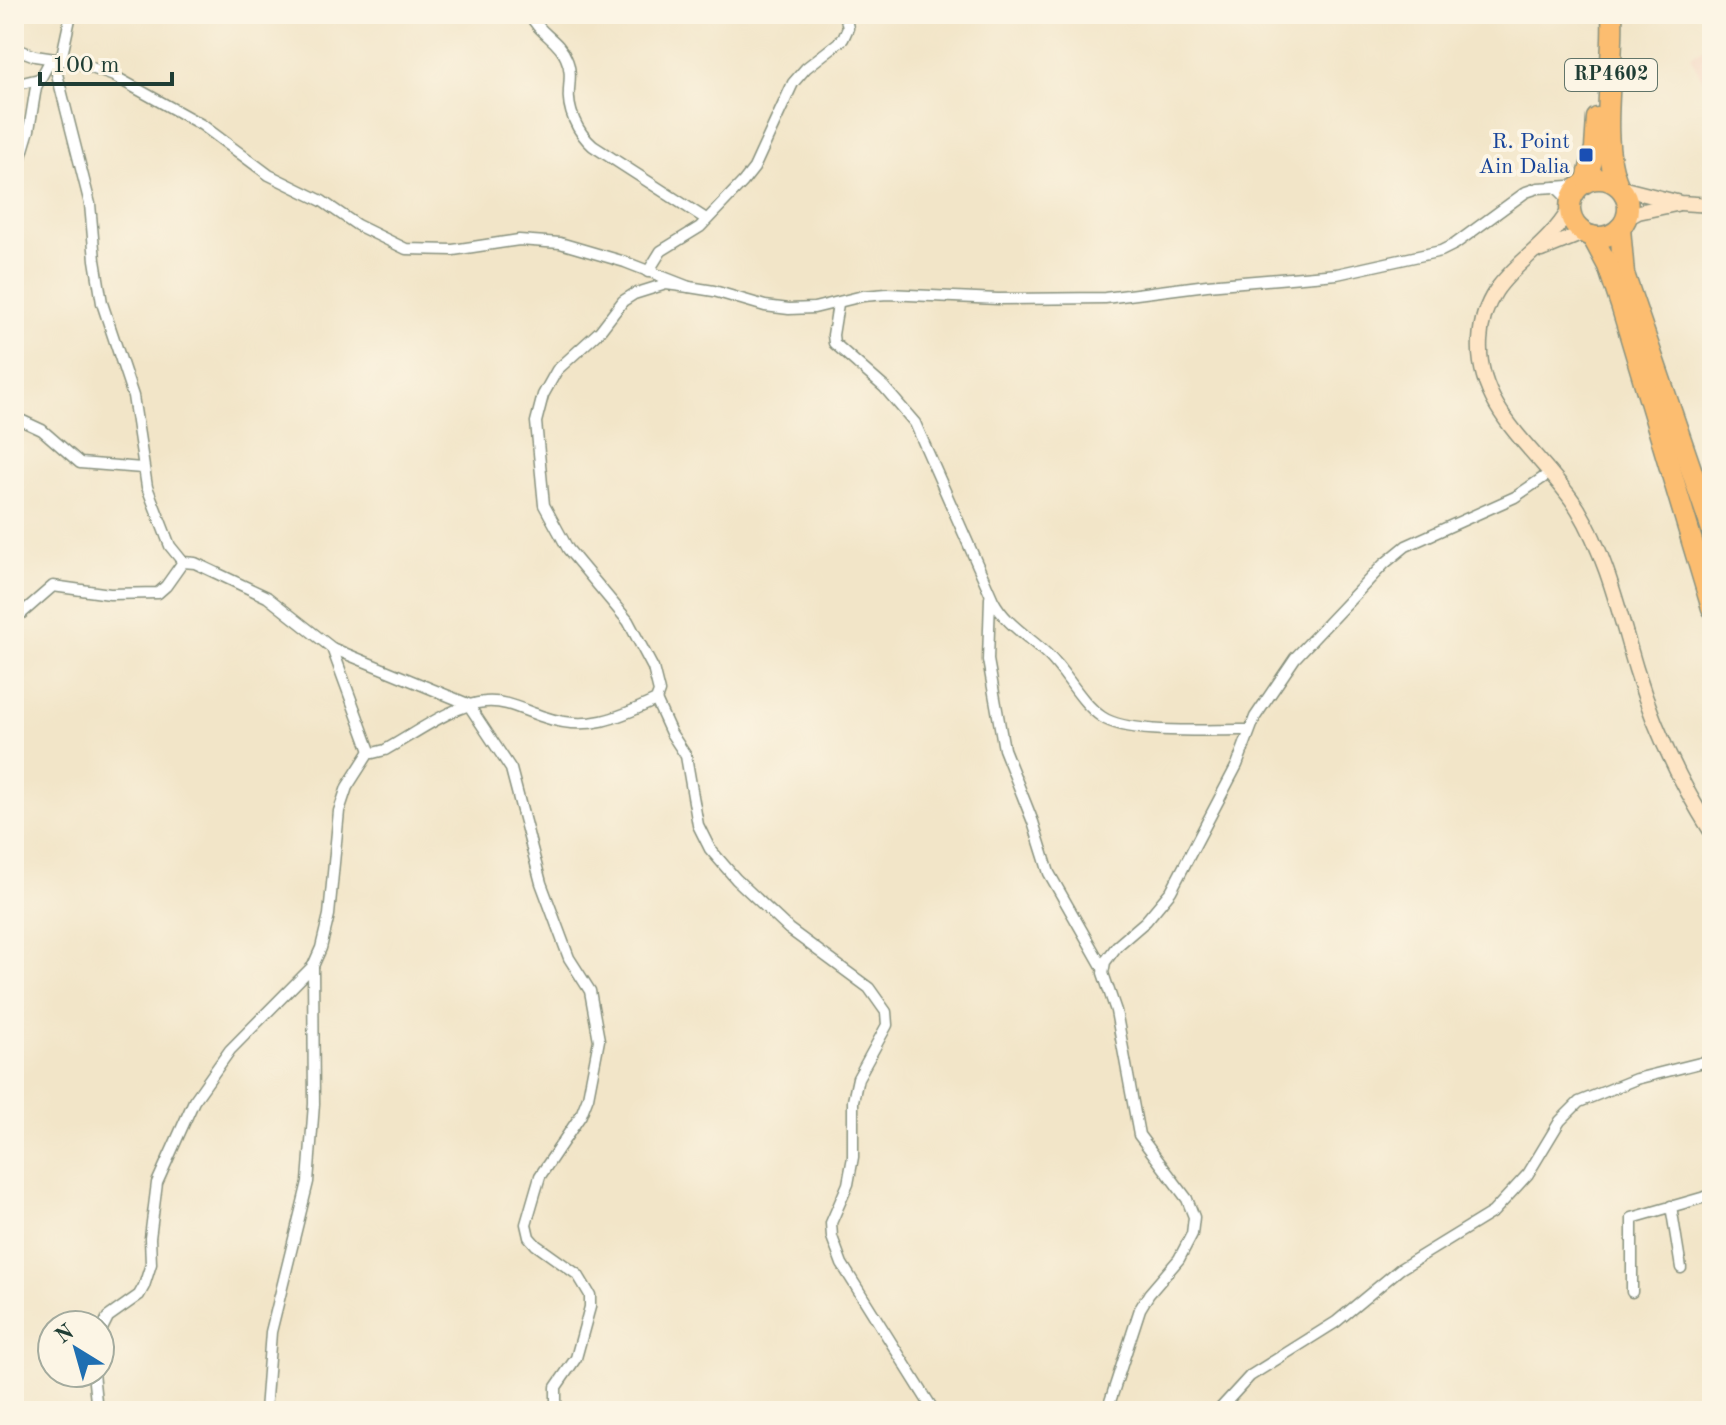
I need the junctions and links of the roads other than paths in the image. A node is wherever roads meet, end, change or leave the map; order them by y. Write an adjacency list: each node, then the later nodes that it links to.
1 (71, 14): 7 (street)
2 (530, 14): 15 (street)
3 (845, 14): 15 (street)
4 (1602, 14): 12 (highway, RP4602)
5 (1612, 14): 11 (highway, RP4602)
6 (14, 48): 7 (street)
7 (56, 60): 8 (street); 19 (street); 23 (street)
8 (39, 79): 9 (street); 10 (street)
9 (14, 85)
10 (14, 180)
11 (1620, 187): 12 (highway); 13 (street); 16 (highway, RP4602)
12 (1573, 193): 17 (highway); 18 (street, RP4602); 21 (street)
13 (1680, 203): 14 (street); 16 (street)
14 (1712, 205)
15 (706, 219): 19 (street)
16 (1624, 223): 17 (highway, RP4602); 25 (highway)
17 (1587, 234): 18 (street, RP4602); 28 (highway)
18 (1530, 256): 24 (street, RP4602)
19 (648, 272): 20 (street)
20 (689, 287): 21 (street); 31 (street)
21 (838, 304): 27 (street)
22 (14, 417): 23 (street)
23 (142, 468): 26 (street)
24 (1550, 473): 33 (street); 35 (street, RP4602)
25 (1712, 530)
26 (183, 562): 29 (street); 30 (street)
27 (990, 593): 33 (street); 37 (street)
28 (1712, 608)
29 (14, 620)
30 (332, 648): 32 (street); 34 (street)
31 (656, 700): 32 (street); 48 (street)
32 (468, 704): 34 (street); 47 (street)
33 (1248, 730): 37 (street)
34 (370, 751): 36 (street)
35 (1712, 833)
36 (313, 966): 43 (street); 46 (street)
37 (1103, 968): 49 (street)
38 (1712, 1060): 50 (street)
39 (1712, 1195): 40 (street)
40 (1671, 1206): 41 (street); 42 (street)
41 (1681, 1268)
42 (1632, 1292)
43 (116, 1311)
44 (95, 1389): 45 (street)
45 (97, 1411)
46 (265, 1411)
47 (556, 1411)
48 (934, 1411)
49 (1107, 1411)
50 (1218, 1411)

